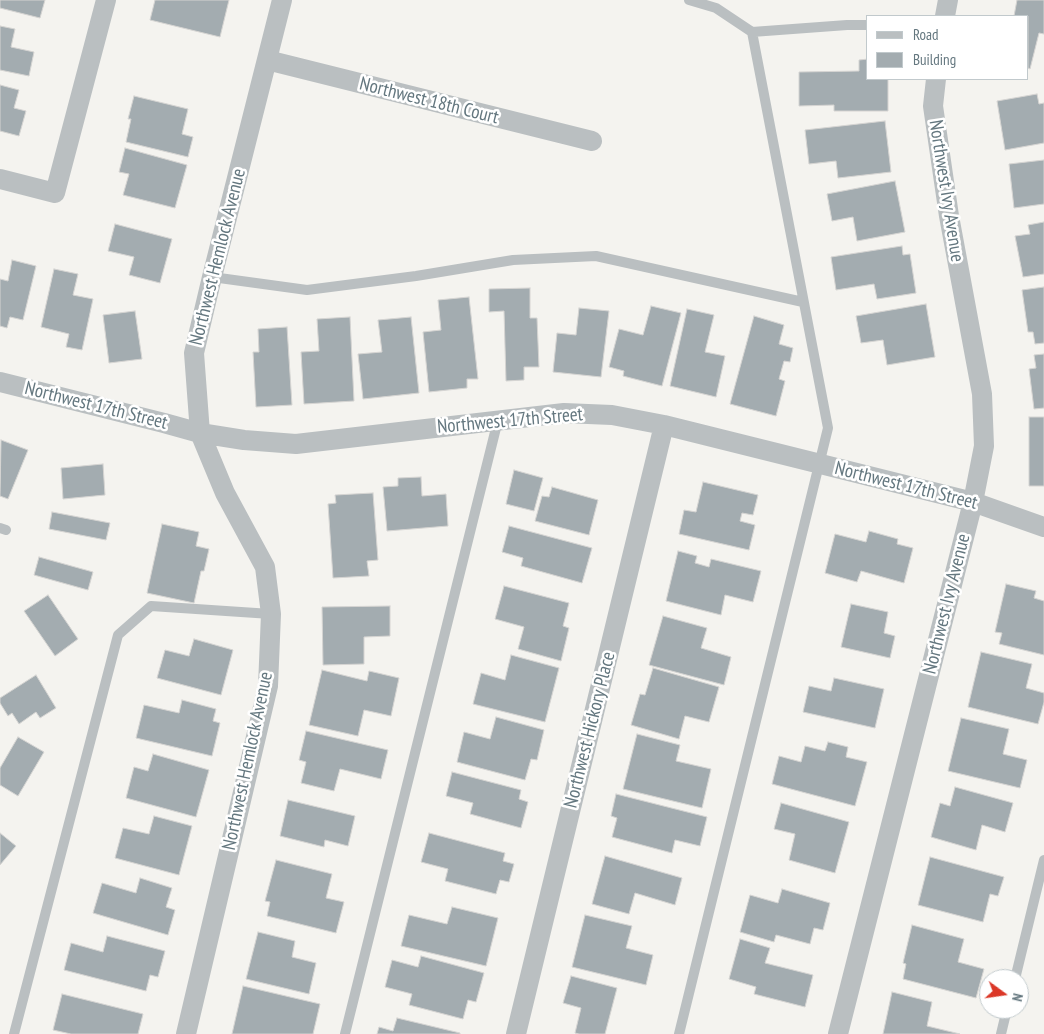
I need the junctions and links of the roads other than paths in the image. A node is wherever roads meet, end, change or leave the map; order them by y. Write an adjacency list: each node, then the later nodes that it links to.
1 (106, 0): 11 (street)
2 (282, 0): 8 (street, Northwest Hemlock Avenue)
3 (689, 0): 7 (lane)
4 (948, 0): 5 (street)
5 (945, 15)
6 (866, 25): 7 (lane)
7 (752, 32): 13 (lane)
8 (267, 60): 10 (street, Northwest 18th Court); 12 (street, Northwest Hemlock Avenue)
9 (936, 80): 19 (street, Northwest Ivy Avenue)
10 (592, 141)
11 (0, 179)
12 (212, 277): 13 (lane); 17 (street, Northwest Hemlock Avenue)
13 (804, 302): 18 (lane)
14 (0, 382): 17 (street, Northwest 17th Street)
15 (498, 420): 16 (street, Northwest 17th Street); 17 (street, Northwest 17th Street); 27 (lane)
16 (664, 425): 18 (street, Northwest 17th Street); 28 (street, Northwest Hickory Place)
17 (200, 433): 21 (street, Northwest Hemlock Avenue)
18 (820, 464): 19 (street, Northwest 17th Street); 29 (lane)
19 (972, 502): 20 (street, Northwest 17th Street); 30 (street, Northwest Ivy Avenue)
20 (1044, 527)
21 (271, 614): 25 (lane); 26 (street, Northwest Hemlock Avenue)
22 (1044, 860): 23 (lane)
23 (1017, 969)
24 (1005, 1019): 31 (lane)
25 (14, 1034)
26 (186, 1034)
27 (345, 1034)
28 (516, 1034)
29 (679, 1034)
30 (838, 1034)
31 (1001, 1034)

